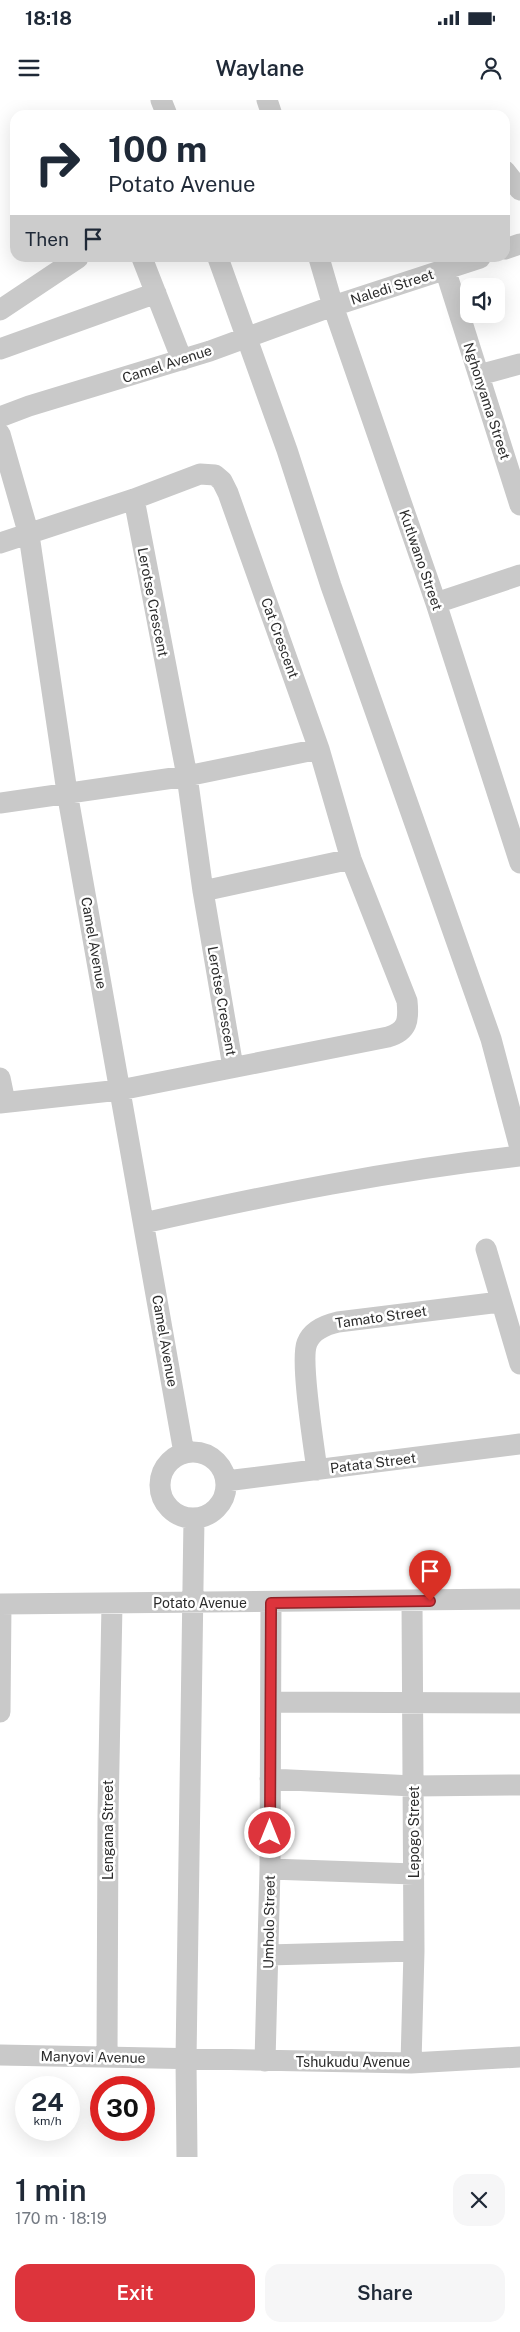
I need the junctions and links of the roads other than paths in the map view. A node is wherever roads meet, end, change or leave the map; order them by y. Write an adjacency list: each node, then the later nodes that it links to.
1 (510, 177): 2 (street)
2 (520, 190)
3 (72, 262): 11 (street)
4 (144, 262): 9 (street)
5 (219, 262): 12 (street)
6 (320, 262): 10 (street, Kutlwano Street)
7 (468, 262): 8 (street, Naledi Street)
8 (446, 269): 10 (street, Naledi Street); 16 (street, Nghonyama Street)
9 (156, 293): 13 (street); 14 (street)
10 (333, 306): 12 (street, Camel Avenue); 24 (street, Kutlwano Street)
11 (0, 310)
12 (246, 336): 14 (street, Camel Avenue); 36 (street)
13 (0, 349)
14 (182, 360): 17 (street, Camel Avenue)
15 (520, 364): 16 (street)
16 (479, 375): 20 (street, Nghonyama Street)
17 (0, 417)
18 (0, 434): 21 (street, Camel Avenue)
19 (134, 499): 21 (street, Cat Crescent); 25 (street, Cat Crescent); 26 (street, Lerotse Crescent)
20 (520, 505)
21 (29, 535): 22 (street, Cat Crescent); 27 (street, Camel Avenue)
22 (0, 543)
23 (520, 575): 24 (street)
24 (436, 603): 30 (street, Kutlwano Street)
25 (319, 749): 26 (street); 29 (street, Lerotse Crescent)
26 (187, 776): 27 (street); 31 (street, Lerotse Crescent)
27 (67, 792): 28 (street); 34 (street, Camel Avenue)
28 (0, 803)
29 (351, 859): 31 (street); 32 (street, Lerotse Crescent)
30 (520, 863)
31 (203, 891): 32 (street, Lerotse Crescent)
32 (233, 1068): 34 (street)
33 (0, 1078): 35 (street)
34 (120, 1090): 35 (street); 38 (street, Camel Avenue)
35 (2, 1103)
36 (520, 1148)
37 (520, 1156): 38 (street)
38 (144, 1223): 43 (street, Camel Avenue)
39 (486, 1249): 40 (street)
40 (500, 1302): 41 (street); 44 (street, Tamato Street)
41 (520, 1364)
42 (520, 1444): 44 (street, Patata Street)
43 (184, 1453): 45 (street); 46 (street)
44 (317, 1470): 45 (street, Patata Street)
45 (226, 1481): 46 (street)
46 (194, 1518): 49 (street)
47 (520, 1599): 48 (street, Potato Avenue)
48 (412, 1601): 50 (street, Potato Avenue); 56 (street, Lepogo Street)
49 (191, 1603): 50 (street, Potato Avenue); 52 (street, Potato Avenue); 68 (street)
50 (271, 1603): 54 (street, Umholo Street)
51 (1, 1604): 52 (street, Potato Avenue); 53 (street)
52 (112, 1604): 66 (street, Lengana Street)
53 (0, 1701): 57 (street)
54 (271, 1702): 56 (street); 58 (street, Umholo Street)
55 (520, 1703): 56 (street)
56 (413, 1704): 60 (street, Lepogo Street)
57 (0, 1712)
58 (270, 1779): 60 (street); 61 (street, Umholo Street)
59 (520, 1784): 60 (street)
60 (413, 1786): 62 (street, Lepogo Street)
61 (270, 1869): 62 (street); 64 (street, Umholo Street)
62 (414, 1874): 63 (street, Lepogo Street)
63 (414, 1951): 64 (street); 70 (street, Lepogo Street)
64 (268, 1955): 69 (street, Umholo Street)
65 (0, 2055): 66 (street, Manyovi Avenue)
66 (107, 2056): 68 (street, Manyovi Avenue)
67 (520, 2057): 70 (street, Tshukudu Avenue)
68 (186, 2060): 69 (street, Tshukudu Avenue); 71 (street)
69 (265, 2061): 70 (street, Tshukudu Avenue)
70 (411, 2063)
71 (188, 2157)

